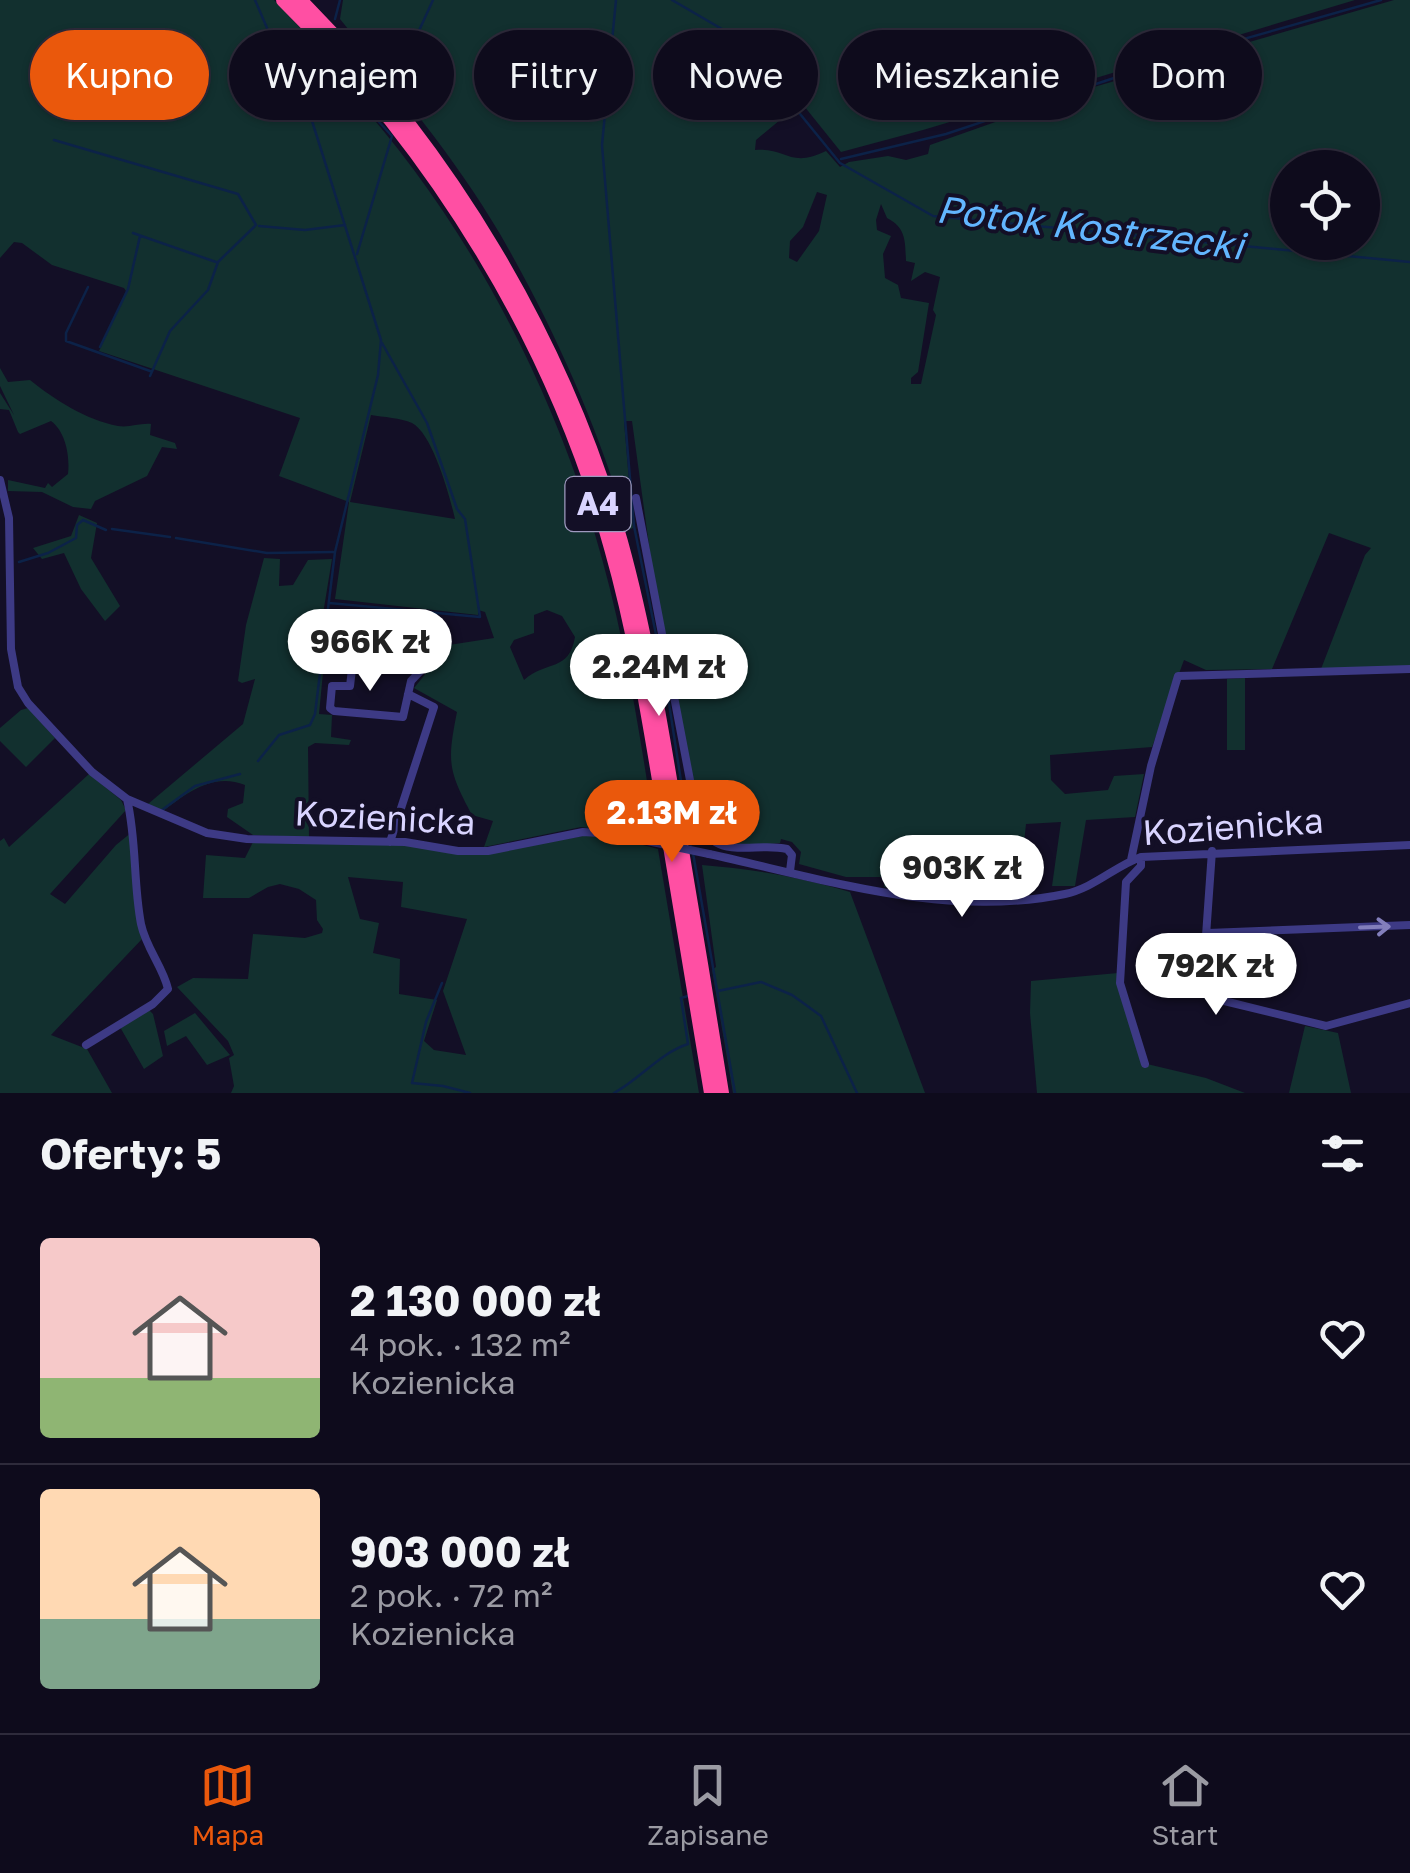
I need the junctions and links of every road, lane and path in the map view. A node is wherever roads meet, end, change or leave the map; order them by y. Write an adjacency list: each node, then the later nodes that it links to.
1 (284, 0): 20 (highway, A4)
2 (300, 0): 21 (highway, A4)
3 (0, 480): 5 (street, Kozienicka)
4 (636, 498): 14 (street)
5 (12, 563): 6 (street); 9 (street, Kozienicka)
6 (0, 571)
7 (1410, 669): 13 (street)
8 (408, 694): 8 (street); 10 (street)
9 (127, 799): 10 (street, Kozienicka); 18 (street)
10 (390, 842): 14 (street, Kozienicka, bridge)
11 (1410, 845): 12 (street, Kozienicka)
12 (1212, 852): 13 (street, Kozienicka); 16 (street)
13 (1136, 858): 14 (street, Kozienicka); 19 (street)
14 (790, 871)
15 (1410, 925): 16 (street, one-way to 15)
16 (1208, 933): 17 (street)
17 (1410, 1003)
18 (86, 1045)
19 (1145, 1064)
20 (711, 1093)
21 (722, 1093)

